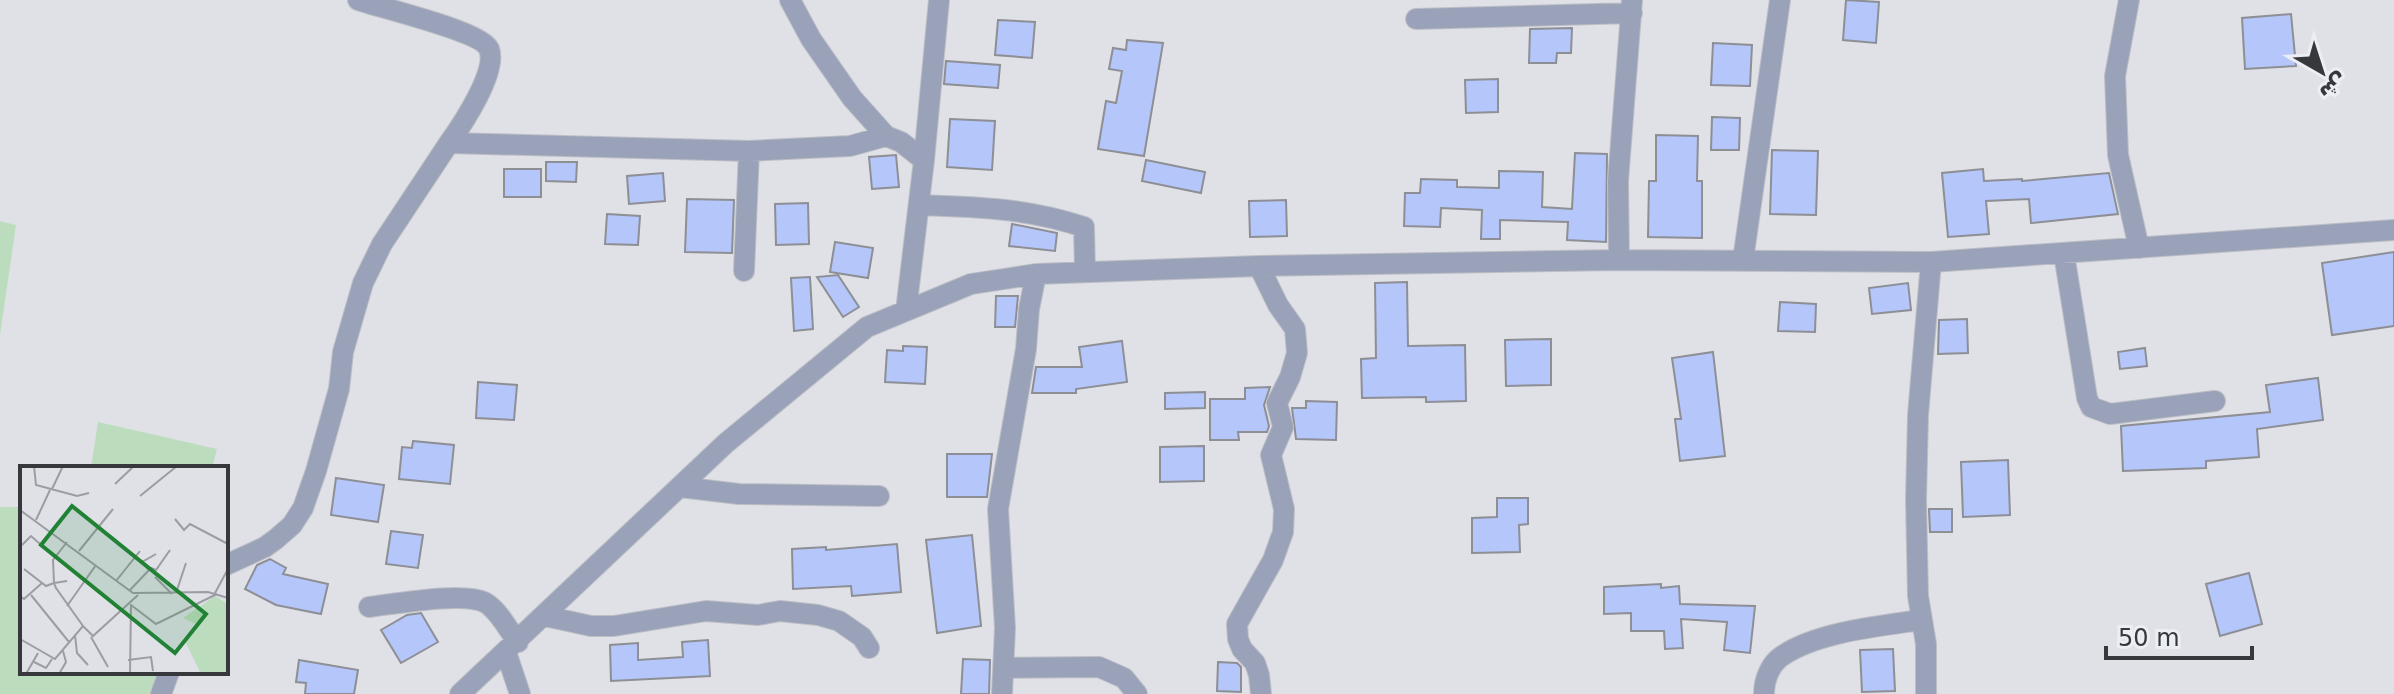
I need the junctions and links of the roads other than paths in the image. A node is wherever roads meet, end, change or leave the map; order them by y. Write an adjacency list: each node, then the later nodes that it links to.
1 (358, 0): 9 (street)
2 (790, 0): 8 (street)
3 (939, 0): 11 (street)
4 (1780, 0): 17 (street)
5 (2129, 0): 14 (street)
6 (1632, 7): 7 (street); 16 (street)
7 (1416, 19)
8 (886, 136): 10 (street); 11 (street)
9 (449, 143): 10 (street); 27 (street)
10 (749, 151): 20 (street)
11 (924, 160): 12 (street)
12 (919, 205): 21 (street); 23 (street)
13 (2394, 230): 14 (street)
14 (2139, 248): 15 (street)
15 (2064, 254): 18 (street); 24 (street)
16 (1619, 260): 17 (street); 19 (street)
17 (1743, 260): 18 (street)
18 (1931, 262): 30 (street)
19 (1259, 266): 21 (street); 40 (street)
20 (744, 271)
21 (1085, 272): 22 (street)
22 (1036, 274): 23 (street); 33 (street)
23 (906, 311): 25 (street)
24 (2215, 401)
25 (680, 487): 26 (street); 29 (street)
26 (879, 496)
27 (228, 564)
28 (369, 607): 31 (street)
29 (545, 616): 31 (street); 32 (street)
30 (1921, 620): 41 (street); 42 (street)
31 (512, 647): 36 (street); 37 (street)
32 (869, 648)
33 (1004, 668): 38 (street); 39 (street)
34 (168, 674): 35 (street)
35 (161, 694)
36 (460, 694)
37 (520, 694)
38 (1002, 694)
39 (1137, 694)
40 (1261, 694)
41 (1764, 694)
42 (1926, 694)

